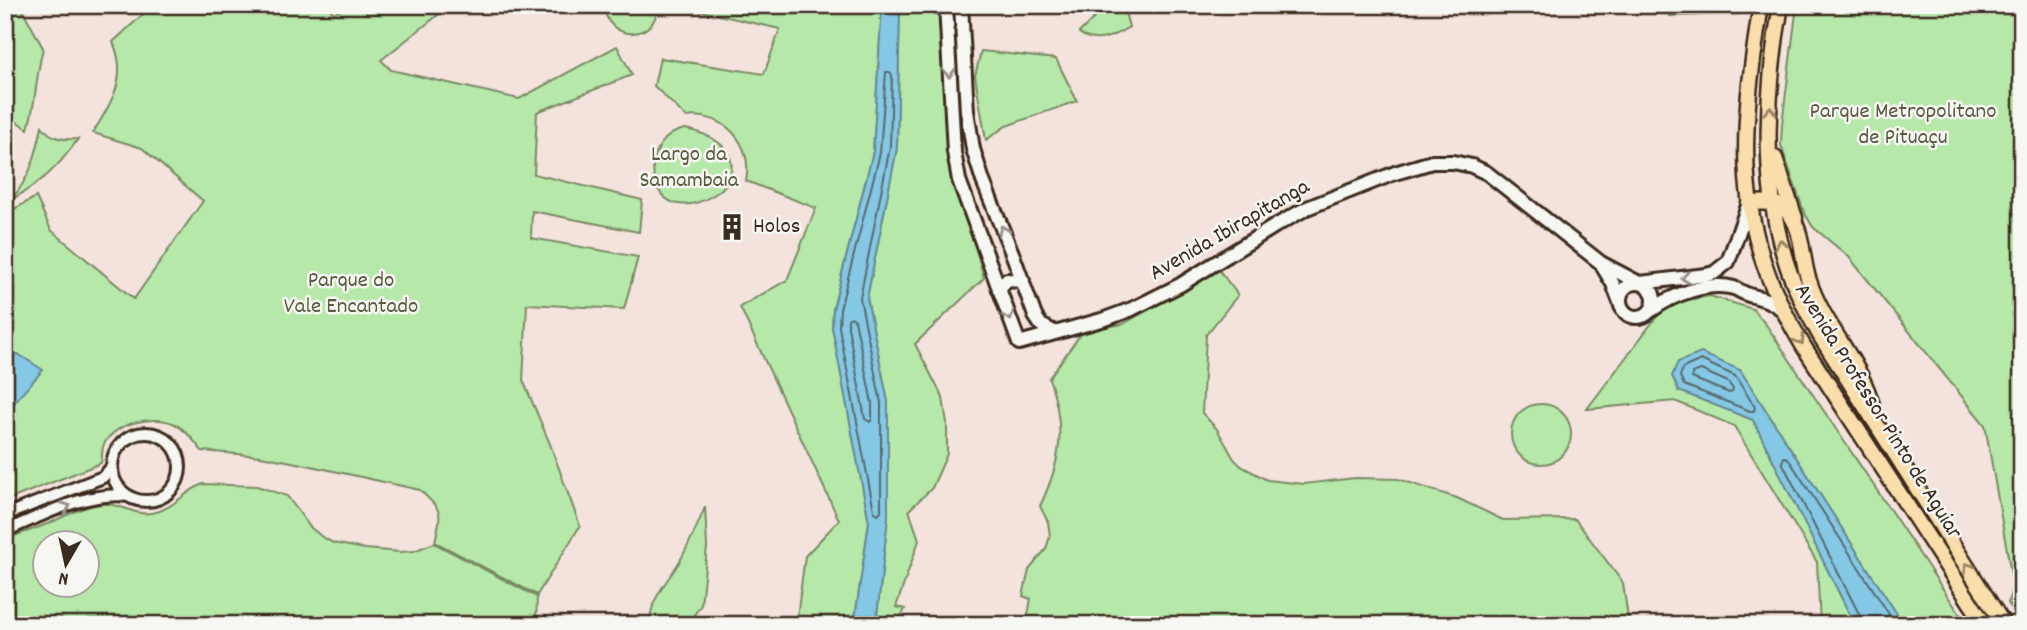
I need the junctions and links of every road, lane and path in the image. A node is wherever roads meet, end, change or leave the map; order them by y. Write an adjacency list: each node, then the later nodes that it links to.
1 (946, 5): 12 (main road, Avenida Ibirapitanga, one-way to 12)
2 (961, 5): 9 (main road, one-way to 2)
3 (1761, 5): 6 (main road, Avenida Professor Pinto de Aguiar)
4 (1781, 5): 5 (main road, Avenida Professor Pinto de Aguiar, one-way to 4)
5 (1770, 144): 7 (main road, Avenida Professor Pinto de Aguiar); 8 (main road)
6 (1749, 203): 7 (main road); 10 (main road); 19 (main road, Avenida Professor Pinto de Aguiar)
7 (1774, 204): 8 (main road); 21 (main road, Avenida Professor Pinto de Aguiar, one-way to 7)
8 (1798, 230): 21 (main road)
9 (1014, 258): 12 (main road); 13 (main road)
10 (1728, 262): 14 (main road, one-way to 14); 15 (main road)
11 (1601, 263): 14 (main road, Avenida Ibirapitanga); 17 (main road, Avenida Ibirapitanga); 20 (main road, Avenida Ibirapitanga)
12 (991, 267): 16 (main road, Avenida Ibirapitanga)
13 (1023, 281): 16 (main road); 20 (main road)
14 (1639, 283): 17 (main road); 18 (main road)
15 (1735, 288): 18 (main road); 19 (main road)
16 (999, 290): 20 (main road, Avenida Ibirapitanga, one-way to 20)
17 (1620, 302): 18 (main road)
18 (1652, 310)
19 (1783, 311): 26 (main road, Avenida Professor Pinto de Aguiar, one-way to 26)
20 (1054, 332)
21 (1876, 424): 27 (main road, Avenida Professor Pinto de Aguiar, one-way to 21)
22 (113, 467): 23 (street); 23 (street); 24 (street)
23 (130, 497): 25 (street, one-way to 23)
24 (5, 514)
25 (5, 531)
26 (1984, 625)
27 (2004, 625)

